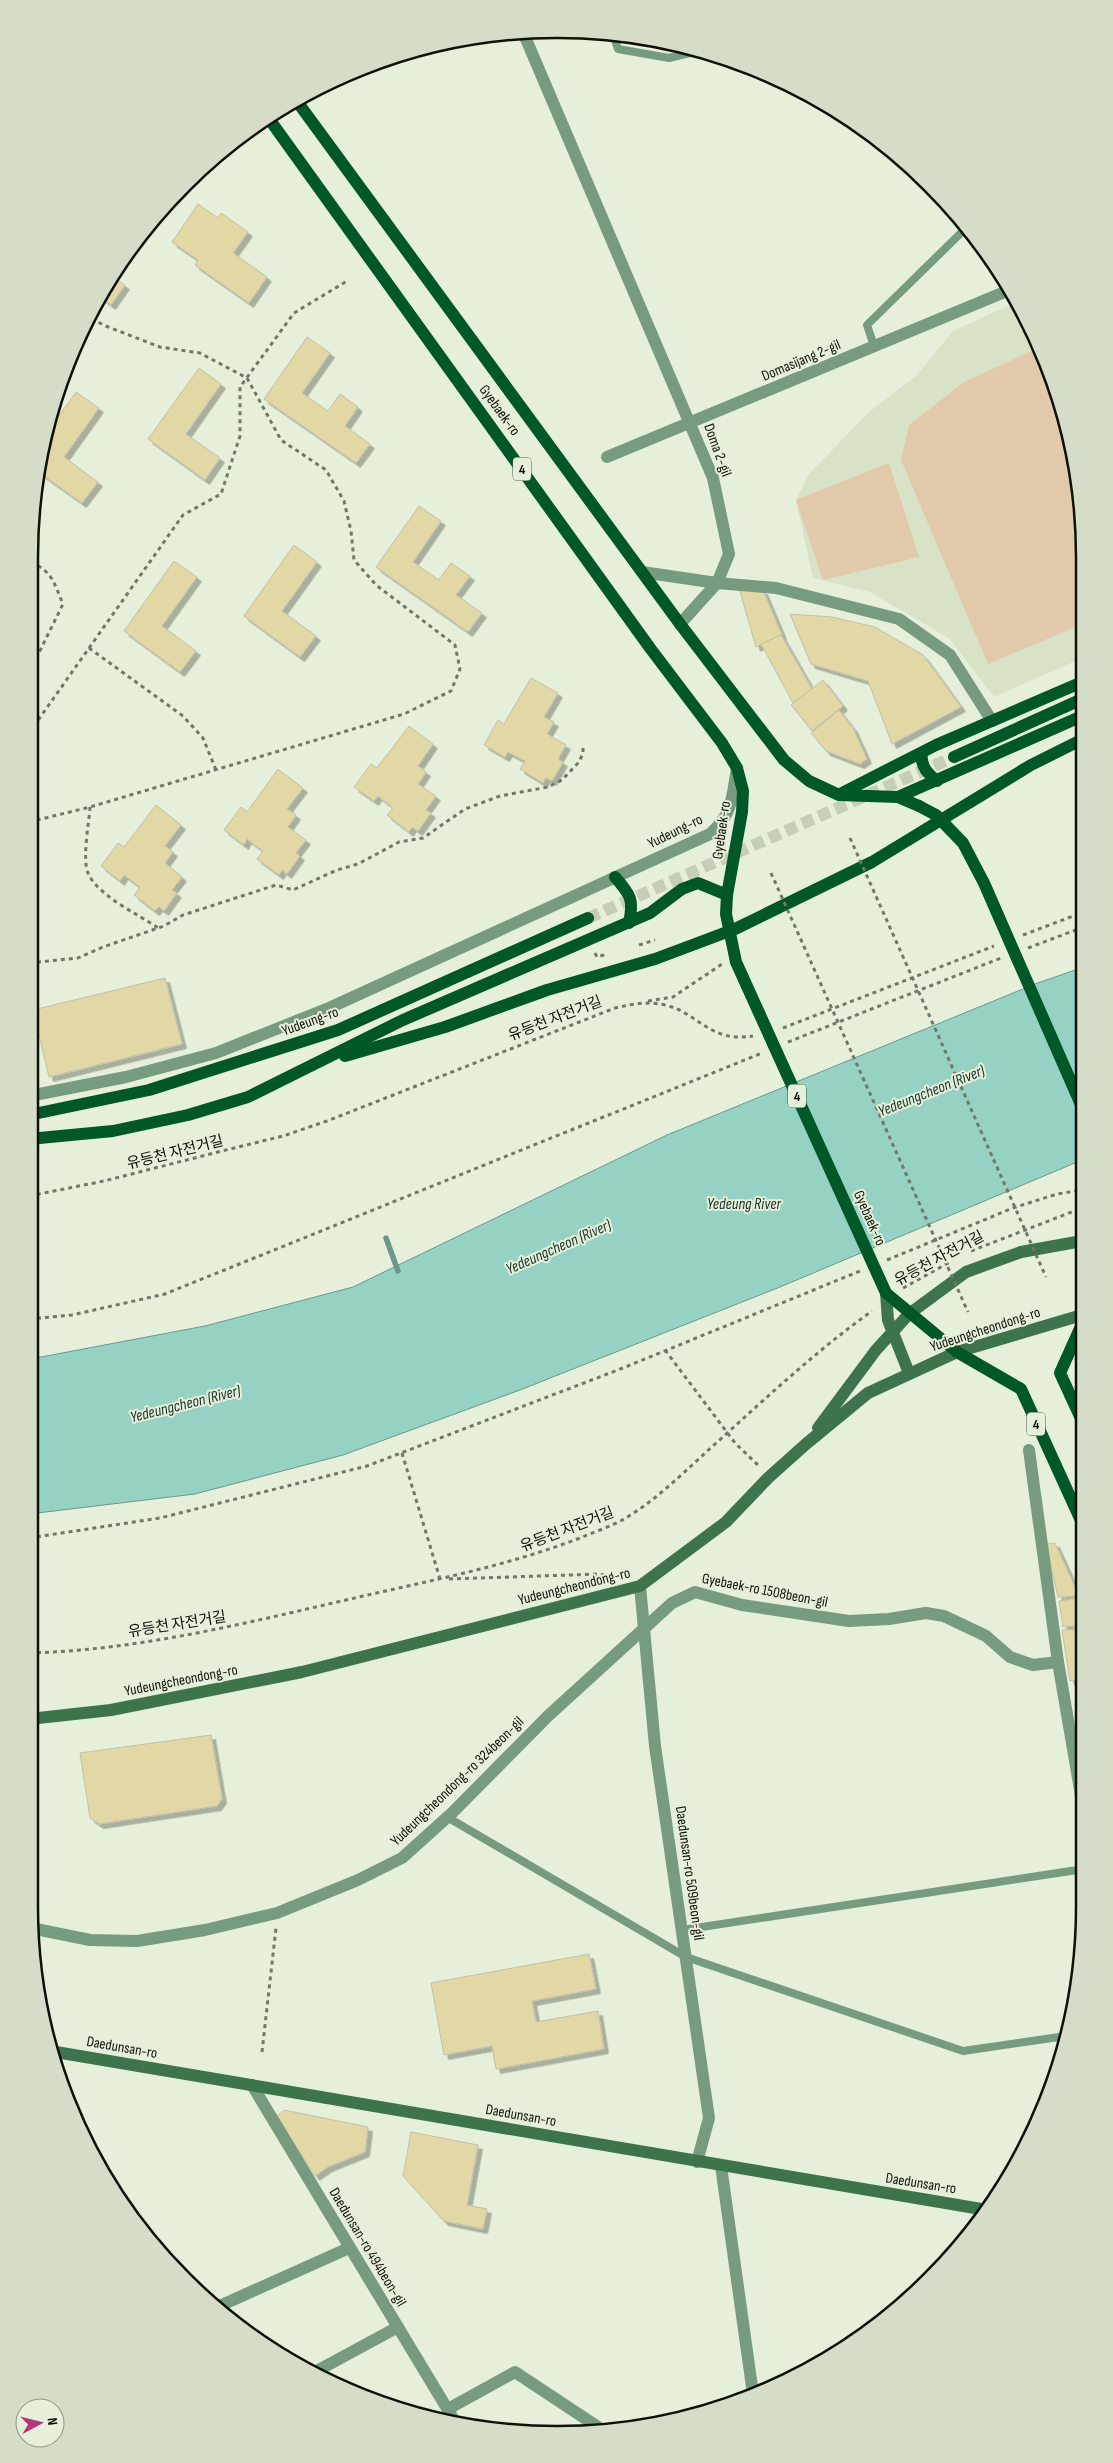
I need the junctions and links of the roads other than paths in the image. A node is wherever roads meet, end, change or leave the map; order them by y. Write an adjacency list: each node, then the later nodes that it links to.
1 (526, 39): 9 (street, Doma 2-gil)
2 (615, 41): 3 (lane)
3 (685, 54)
4 (300, 105): 11 (main road, Gyebaek-ro / 4)
5 (272, 123): 21 (main road, Gyebaek-ro / 4)
6 (961, 232): 8 (lane)
7 (1003, 293): 8 (street, Domasijang 2-gil)
8 (874, 346): 9 (street, Domasijang 2-gil)
9 (691, 423): 10 (street, Domasijang 2-gil); 12 (street, Doma 2-gil)
10 (607, 457)
11 (642, 572): 12 (street); 13 (main road, Gyebaek-ro / 4)
12 (717, 583): 13 (street, Doma 2-gil); 17 (street)
13 (680, 624): 23 (main road, Gyebaek-ro / 4)
14 (1076, 685): 17 (main road)
15 (1076, 702): 20 (main road)
16 (1076, 719): 22 (main road)
17 (992, 721): 19 (main road)
18 (1076, 742): 29 (main road)
19 (922, 753): 22 (main road); 23 (main road)
20 (954, 757)
21 (737, 768): 25 (street, Yudeung-ro); 26 (main road, Gyebaek-ro / 4)
22 (937, 781): 24 (main road)
23 (839, 794): 24 (main road, Gyebaek-ro / 4)
24 (898, 797): 30 (main road, Gyebaek-ro / 4, bridge)
25 (615, 877): 28 (main road); 31 (street, Yudeung-ro)
26 (727, 895): 28 (main road); 35 (main road, Gyebaek-ro / 4, bridge)
27 (588, 918): 32 (main road, Yudeung-ro)
28 (628, 923): 29 (main road)
29 (316, 1065): 33 (main road)
30 (1076, 1093)
31 (38, 1094)
32 (38, 1113)
33 (38, 1138)
34 (1076, 1242): 41 (main road)
35 (886, 1293): 38 (main road, Gyebaek-ro / 4, bridge); 39 (main road, bridge)
36 (1076, 1318): 38 (main road, Yudeungcheondong-ro)
37 (1076, 1337): 40 (main road)
38 (957, 1352): 39 (main road, Yudeungcheondong-ro); 43 (main road, Gyebaek-ro / 4)
39 (909, 1373): 41 (main road, Yudeungcheondong-ro)
40 (1076, 1408)
41 (806, 1444): 44 (main road, Yudeungcheondong-ro)
42 (1029, 1450): 46 (street)
43 (1076, 1510)
44 (640, 1586): 45 (street, Daedunsan-ro 509beon-gil); 47 (main road, Yudeungcheondong-ro)
45 (644, 1630): 46 (street, Gyebaek-ro 1508beon-gil); 49 (street, Yudeungcheondong-ro 324beon-gil); 52 (street, Daedunsan-ro 509beon-gil)
46 (1058, 1662): 48 (street)
47 (38, 1718)
48 (1076, 1767)
49 (446, 1817): 51 (street, Yudeungcheondong-ro 324beon-gil); 53 (lane)
50 (1076, 1870): 52 (lane)
51 (39, 1930)
52 (682, 1930): 53 (street, Daedunsan-ro 509beon-gil)
53 (686, 1957): 54 (lane); 57 (street, Daedunsan-ro 509beon-gil)
54 (1059, 2037)
55 (59, 2052): 56 (main road, Daedunsan-ro)
56 (252, 2085): 57 (main road, Daedunsan-ro); 60 (street, Daedunsan-ro 494beon-gil)
57 (697, 2162): 58 (main road, Daedunsan-ro)
58 (720, 2166): 59 (main road, Daedunsan-ro); 64 (street)
59 (978, 2209)
60 (349, 2248): 61 (street); 62 (street, Daedunsan-ro 494beon-gil)
61 (223, 2304)
62 (398, 2327): 63 (street); 65 (street, Daedunsan-ro 494beon-gil)
63 (321, 2369)
64 (752, 2387)
65 (448, 2409): 66 (street, Daedunsan-ro 494beon-gil); 67 (street)
66 (452, 2415)
67 (593, 2424)

